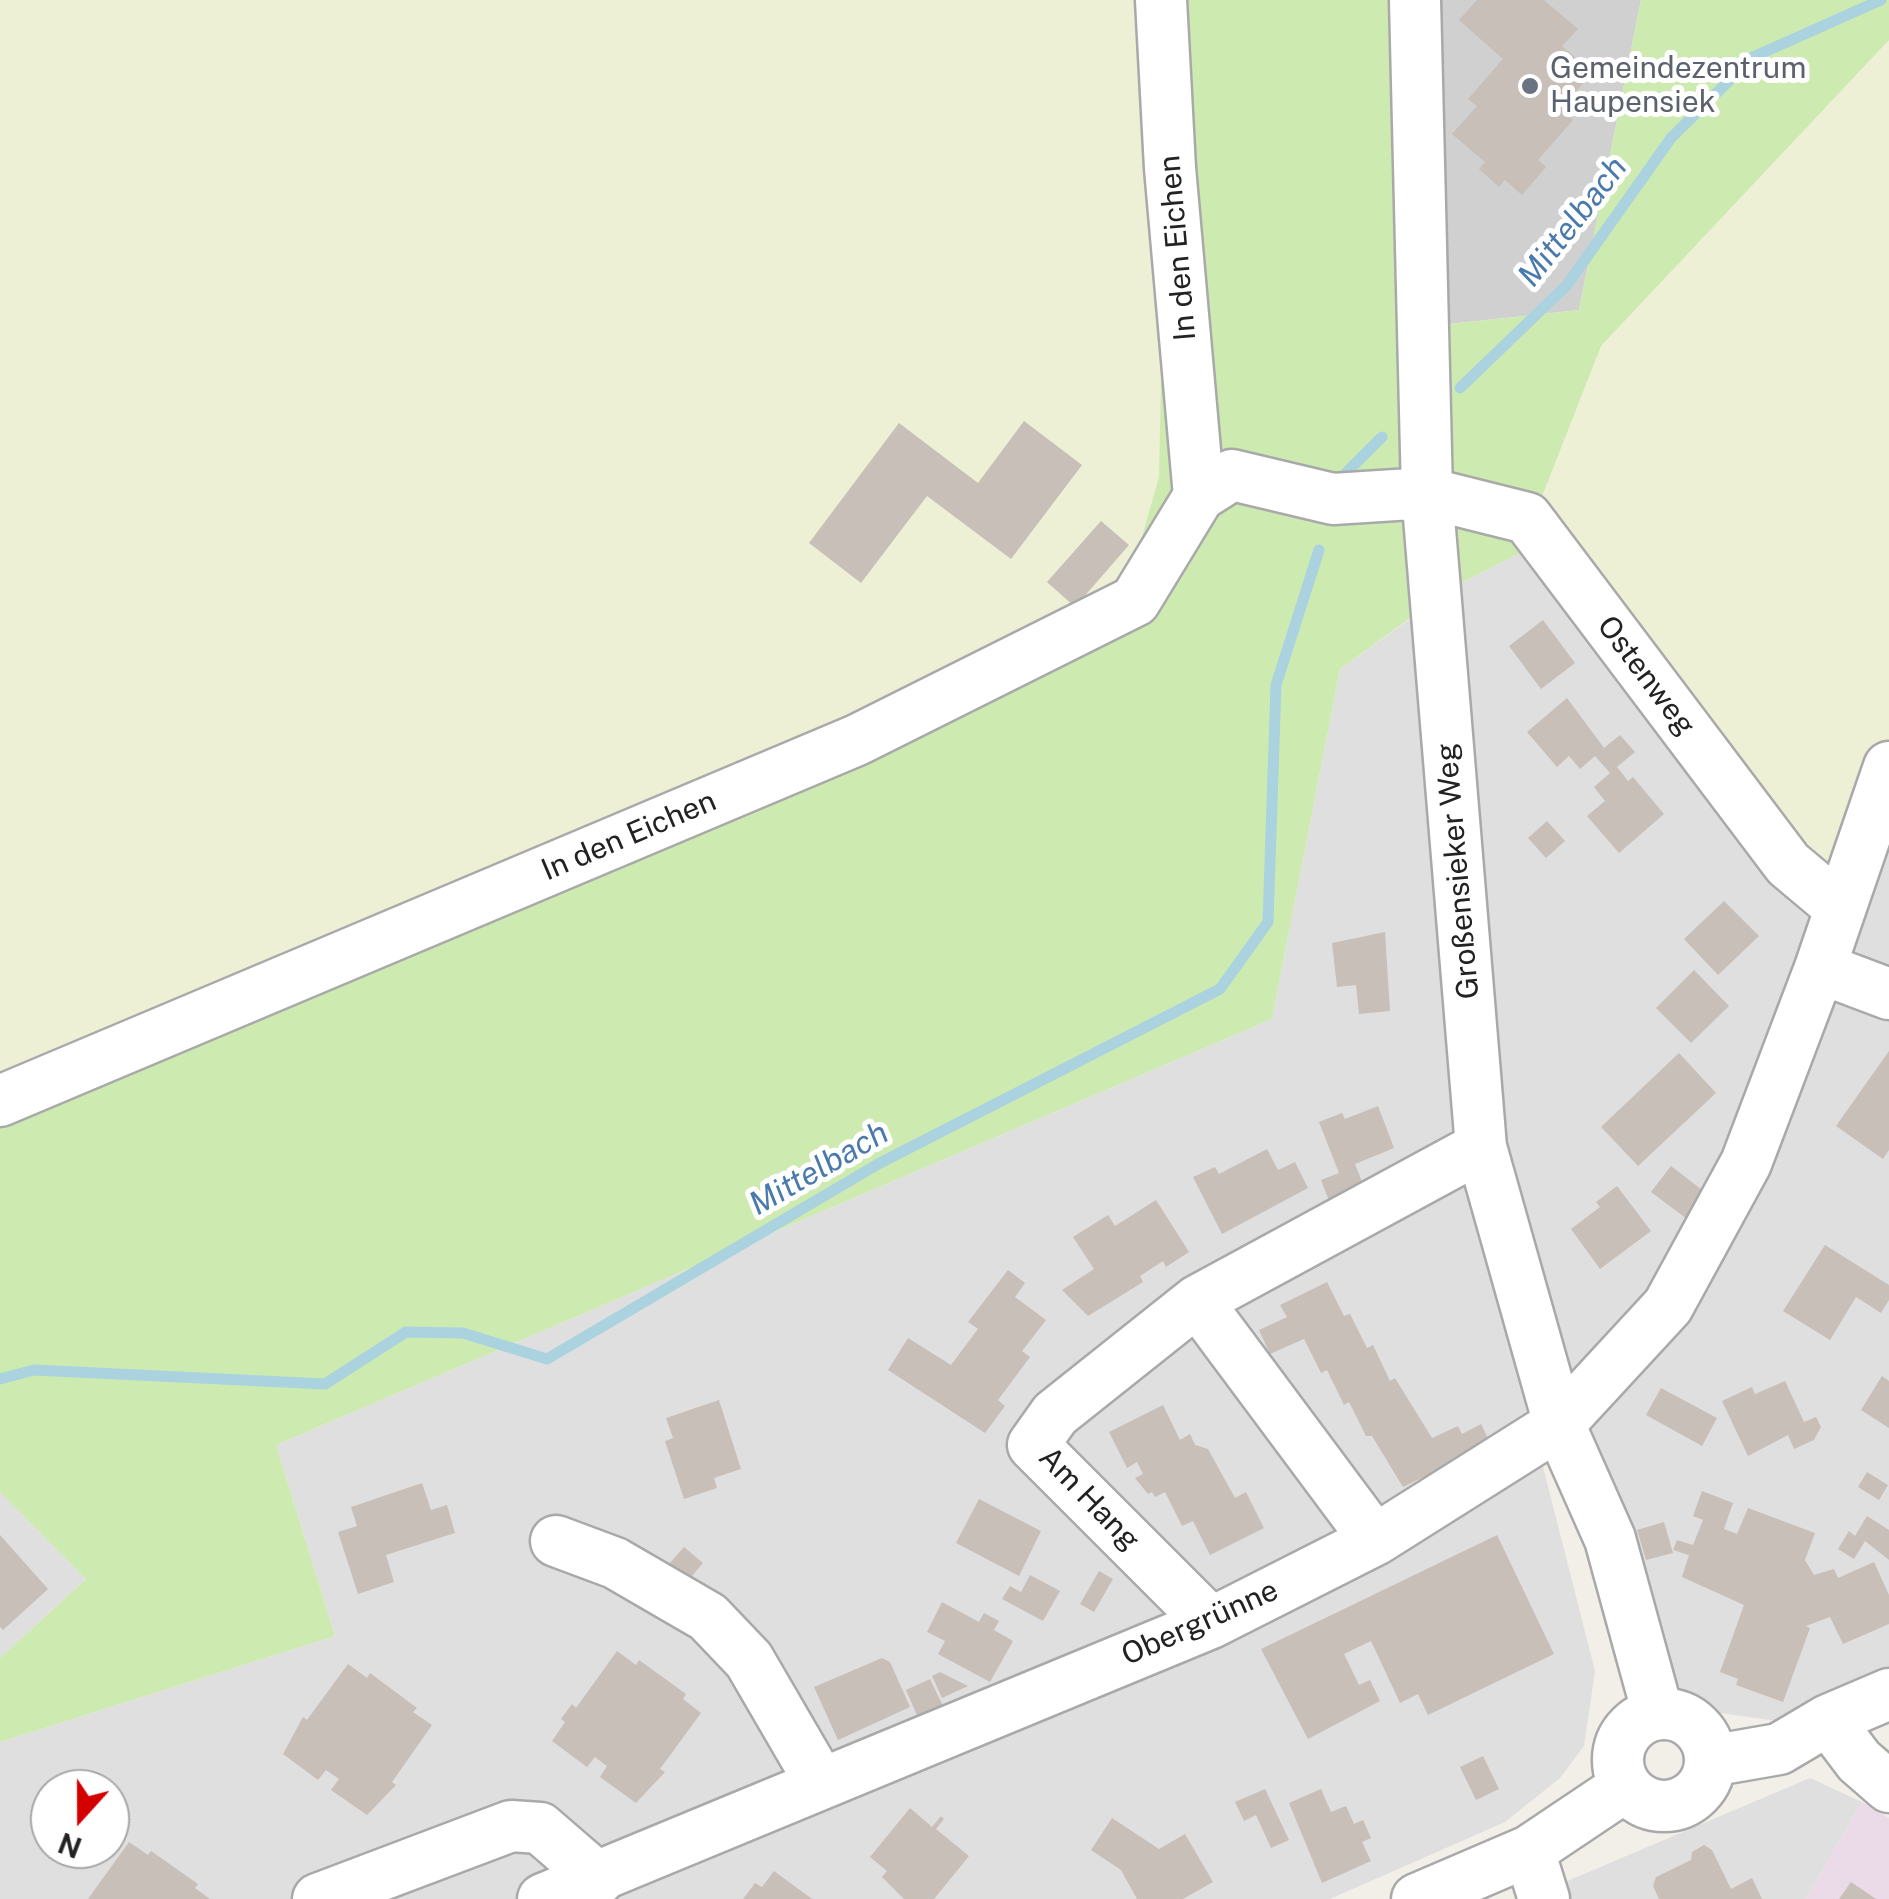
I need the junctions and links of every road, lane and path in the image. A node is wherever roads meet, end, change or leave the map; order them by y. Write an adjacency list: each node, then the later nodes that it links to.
1 (1162, 0): 4 (street, In den Eichen)
2 (1415, 0): 3 (street, Großensieker Weg)
3 (1427, 492): 4 (street); 6 (street, Ostenweg); 10 (street, Großensieker Weg)
4 (1200, 496): 9 (street, In den Eichen)
5 (1889, 767): 6 (street)
6 (1838, 906): 7 (street)
7 (1820, 968): 8 (street); 12 (street)
8 (1889, 994)
9 (0, 1101)
10 (1481, 1147): 11 (street, Am Hang); 12 (street, Großensieker Weg)
11 (1197, 1302): 13 (street); 15 (street, Am Hang)
12 (1559, 1424): 13 (street, Obergrünne); 18 (street, Großensieker Weg)
13 (1375, 1540): 15 (street, Obergrünne)
14 (556, 1541): 19 (street)
15 (1211, 1623): 19 (street, Obergrünne)
16 (1889, 1694): 17 (street)
17 (1828, 1720): 18 (street); 21 (street)
18 (1690, 1736): 20 (street); 20 (street)
19 (820, 1782): 23 (street, Obergrünne)
20 (1626, 1786): 22 (street)
21 (1889, 1787)
22 (1528, 1851): 26 (street); 27 (street)
23 (599, 1879): 24 (street); 25 (street, Obergrünne)
24 (318, 1899)
25 (543, 1899)
26 (1417, 1899)
27 (1544, 1899)

